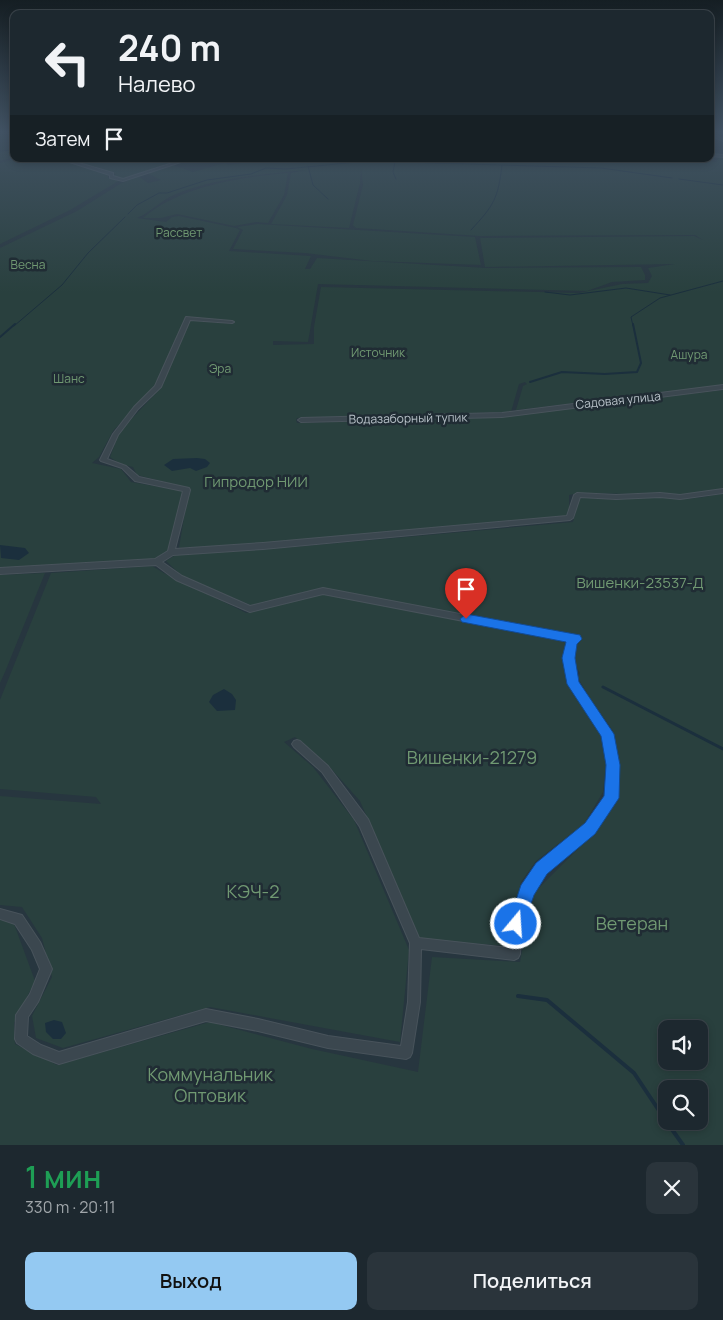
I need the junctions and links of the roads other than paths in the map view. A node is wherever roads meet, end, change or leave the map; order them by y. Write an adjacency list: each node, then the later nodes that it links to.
1 (232, 322): 6 (street)
2 (723, 387): 3 (street, Садовая улица)
3 (514, 413): 4 (street, Водазаборный тупик)
4 (301, 420)
5 (723, 491): 6 (street)
6 (172, 552): 7 (street)
7 (157, 562): 8 (street); 11 (street)
8 (0, 571)
9 (297, 744): 11 (street)
10 (0, 914): 11 (street)
11 (416, 944)

